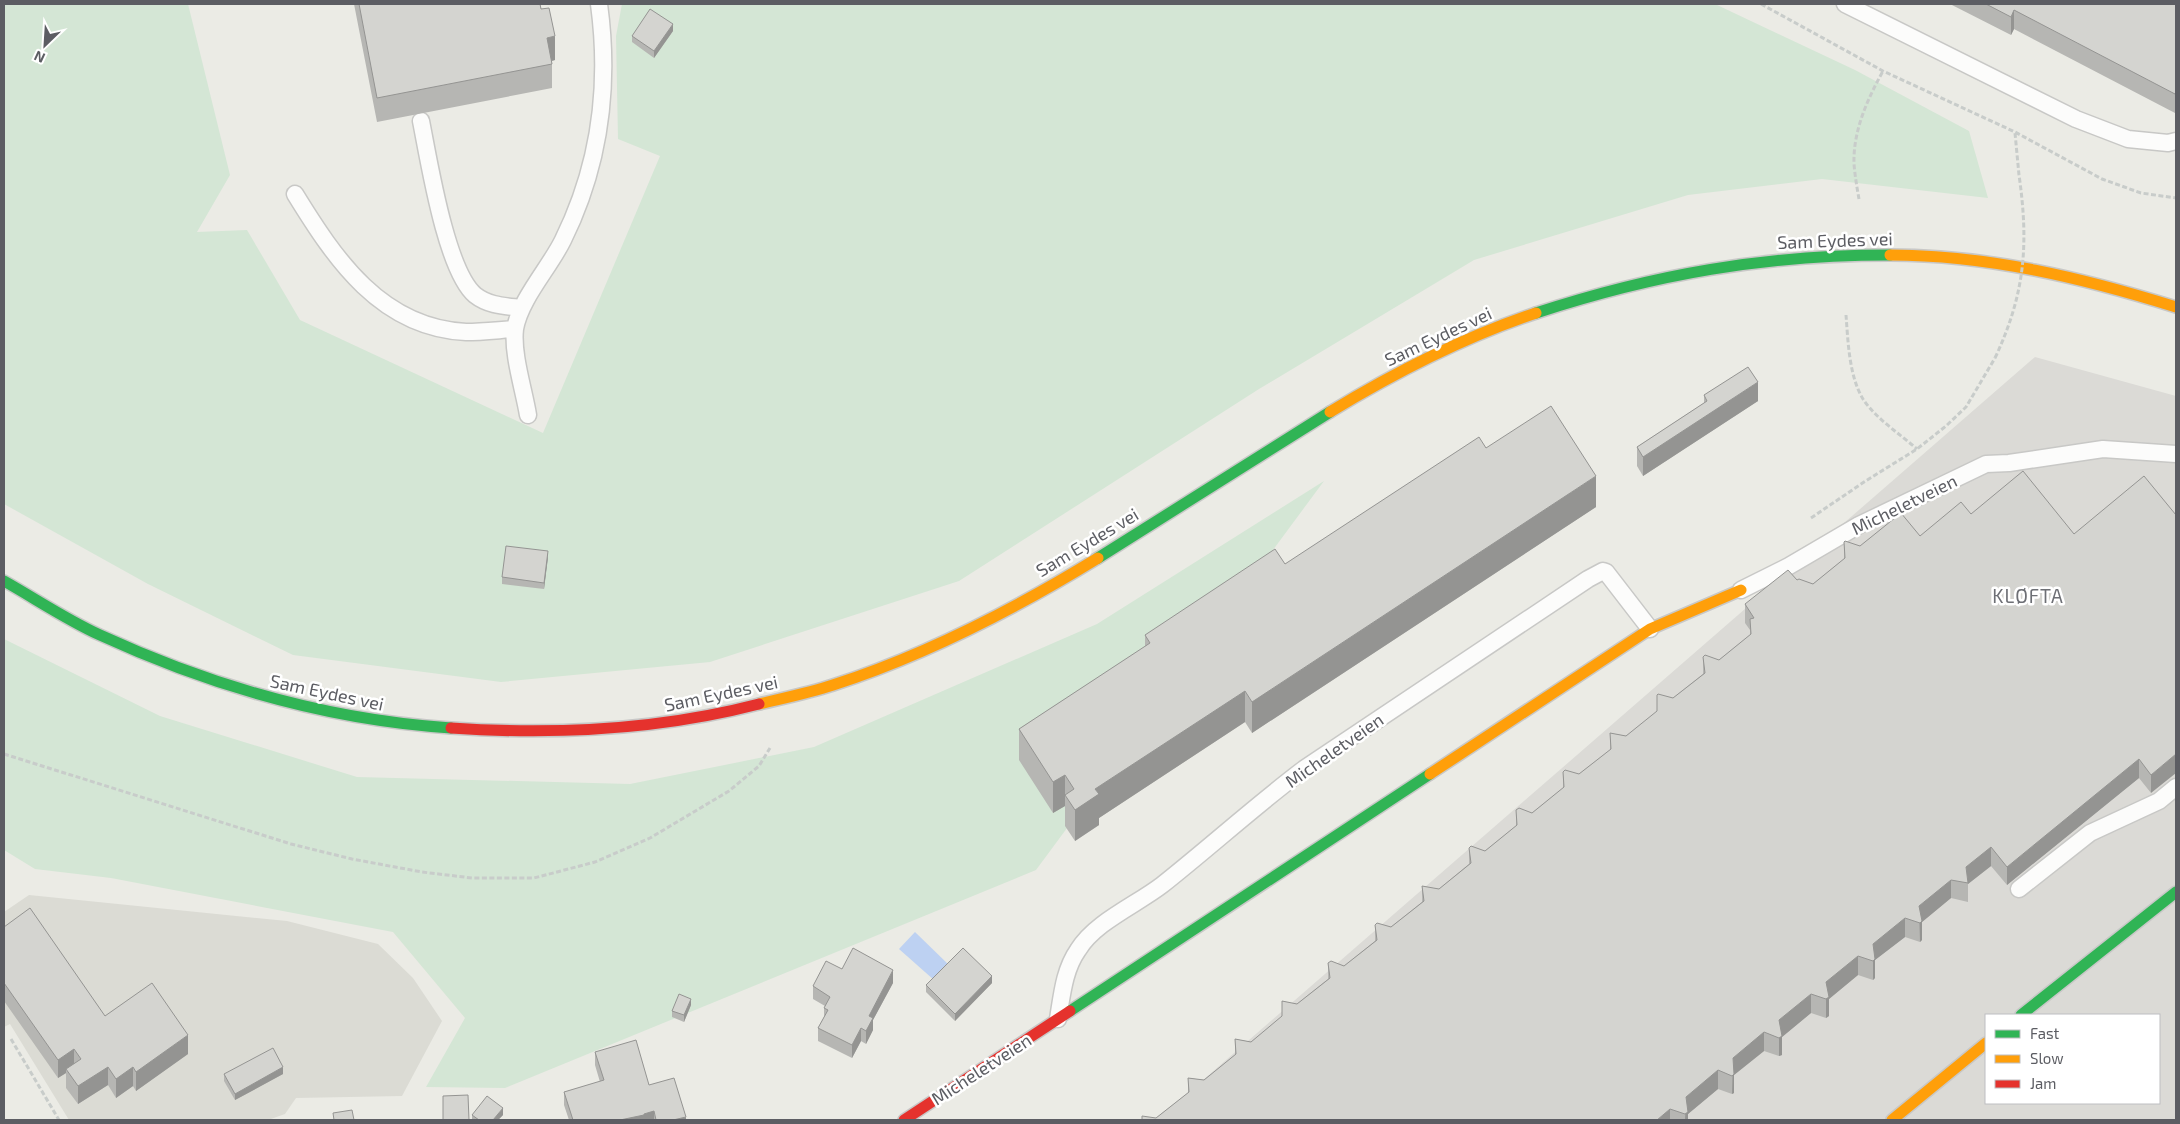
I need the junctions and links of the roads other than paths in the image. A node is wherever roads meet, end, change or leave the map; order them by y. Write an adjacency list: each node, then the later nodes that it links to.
1 (598, 4): 7 (lane)
2 (1844, 4): 4 (lane)
3 (421, 121): 7 (lane)
4 (2176, 141)
5 (295, 194): 8 (lane)
6 (2176, 307): 11 (main road, Sam Eydes vei)
7 (522, 308): 8 (lane)
8 (515, 329): 9 (lane)
9 (528, 415)
10 (2176, 454): 12 (lane, Micheletveien)
11 (4, 581)
12 (1741, 590): 13 (main road, Micheletveien)
13 (1650, 629): 18 (main road, Micheletveien); 18 (lane, Micheletveien)
14 (2176, 787): 15 (lane)
15 (2019, 888)
16 (2176, 892): 17 (main road)
17 (2022, 1014)
18 (1058, 1019): 20 (main road, Micheletveien)
19 (1985, 1044): 21 (main road)
20 (904, 1120)
21 (1892, 1120)

